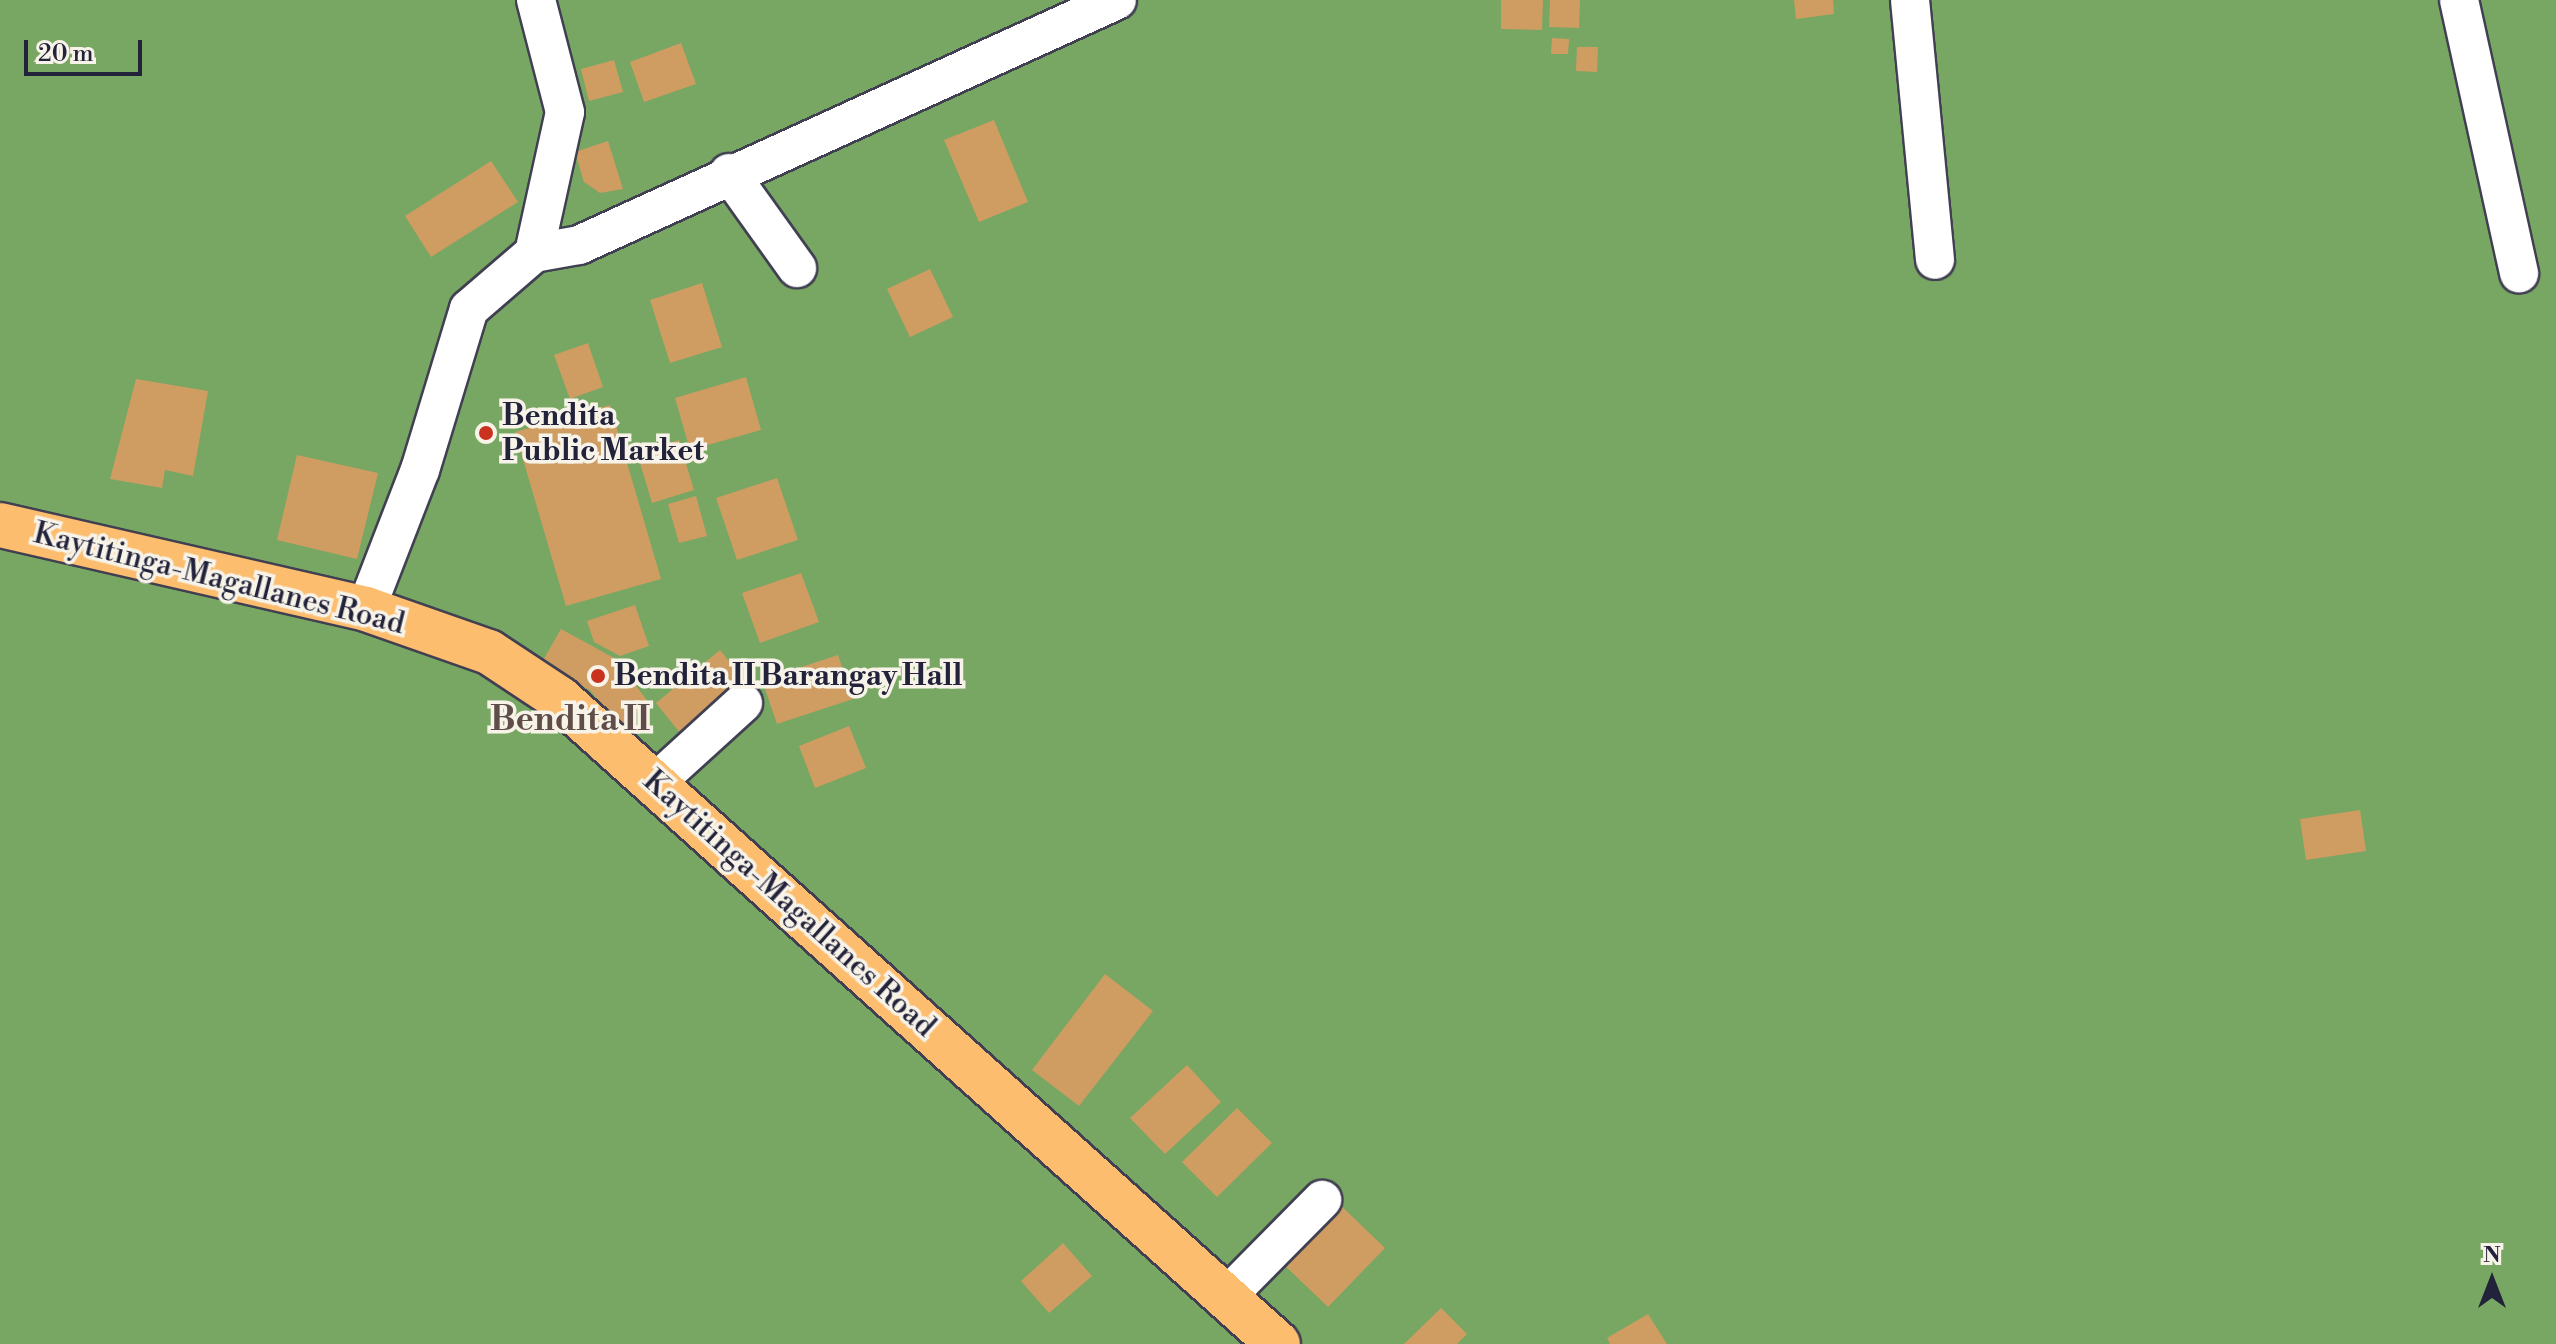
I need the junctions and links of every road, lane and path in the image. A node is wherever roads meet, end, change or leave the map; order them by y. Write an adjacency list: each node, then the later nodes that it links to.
1 (536, 0): 6 (street)
2 (1117, 0): 5 (street)
3 (1910, 0): 7 (street)
4 (2459, 0): 9 (street)
5 (729, 173): 6 (street); 8 (street)
6 (534, 253): 11 (street)
7 (1935, 260)
8 (797, 268)
9 (2519, 274)
10 (0, 525): 11 (main road, Kaytitinga-Magallanes Road)
11 (366, 609): 13 (main road, Kaytitinga-Magallanes Road)
12 (743, 703): 13 (street)
13 (655, 783): 15 (main road, Kaytitinga-Magallanes Road)
14 (1322, 1200): 15 (street)
15 (1228, 1295): 16 (main road, Kaytitinga-Magallanes Road)
16 (1278, 1344)

